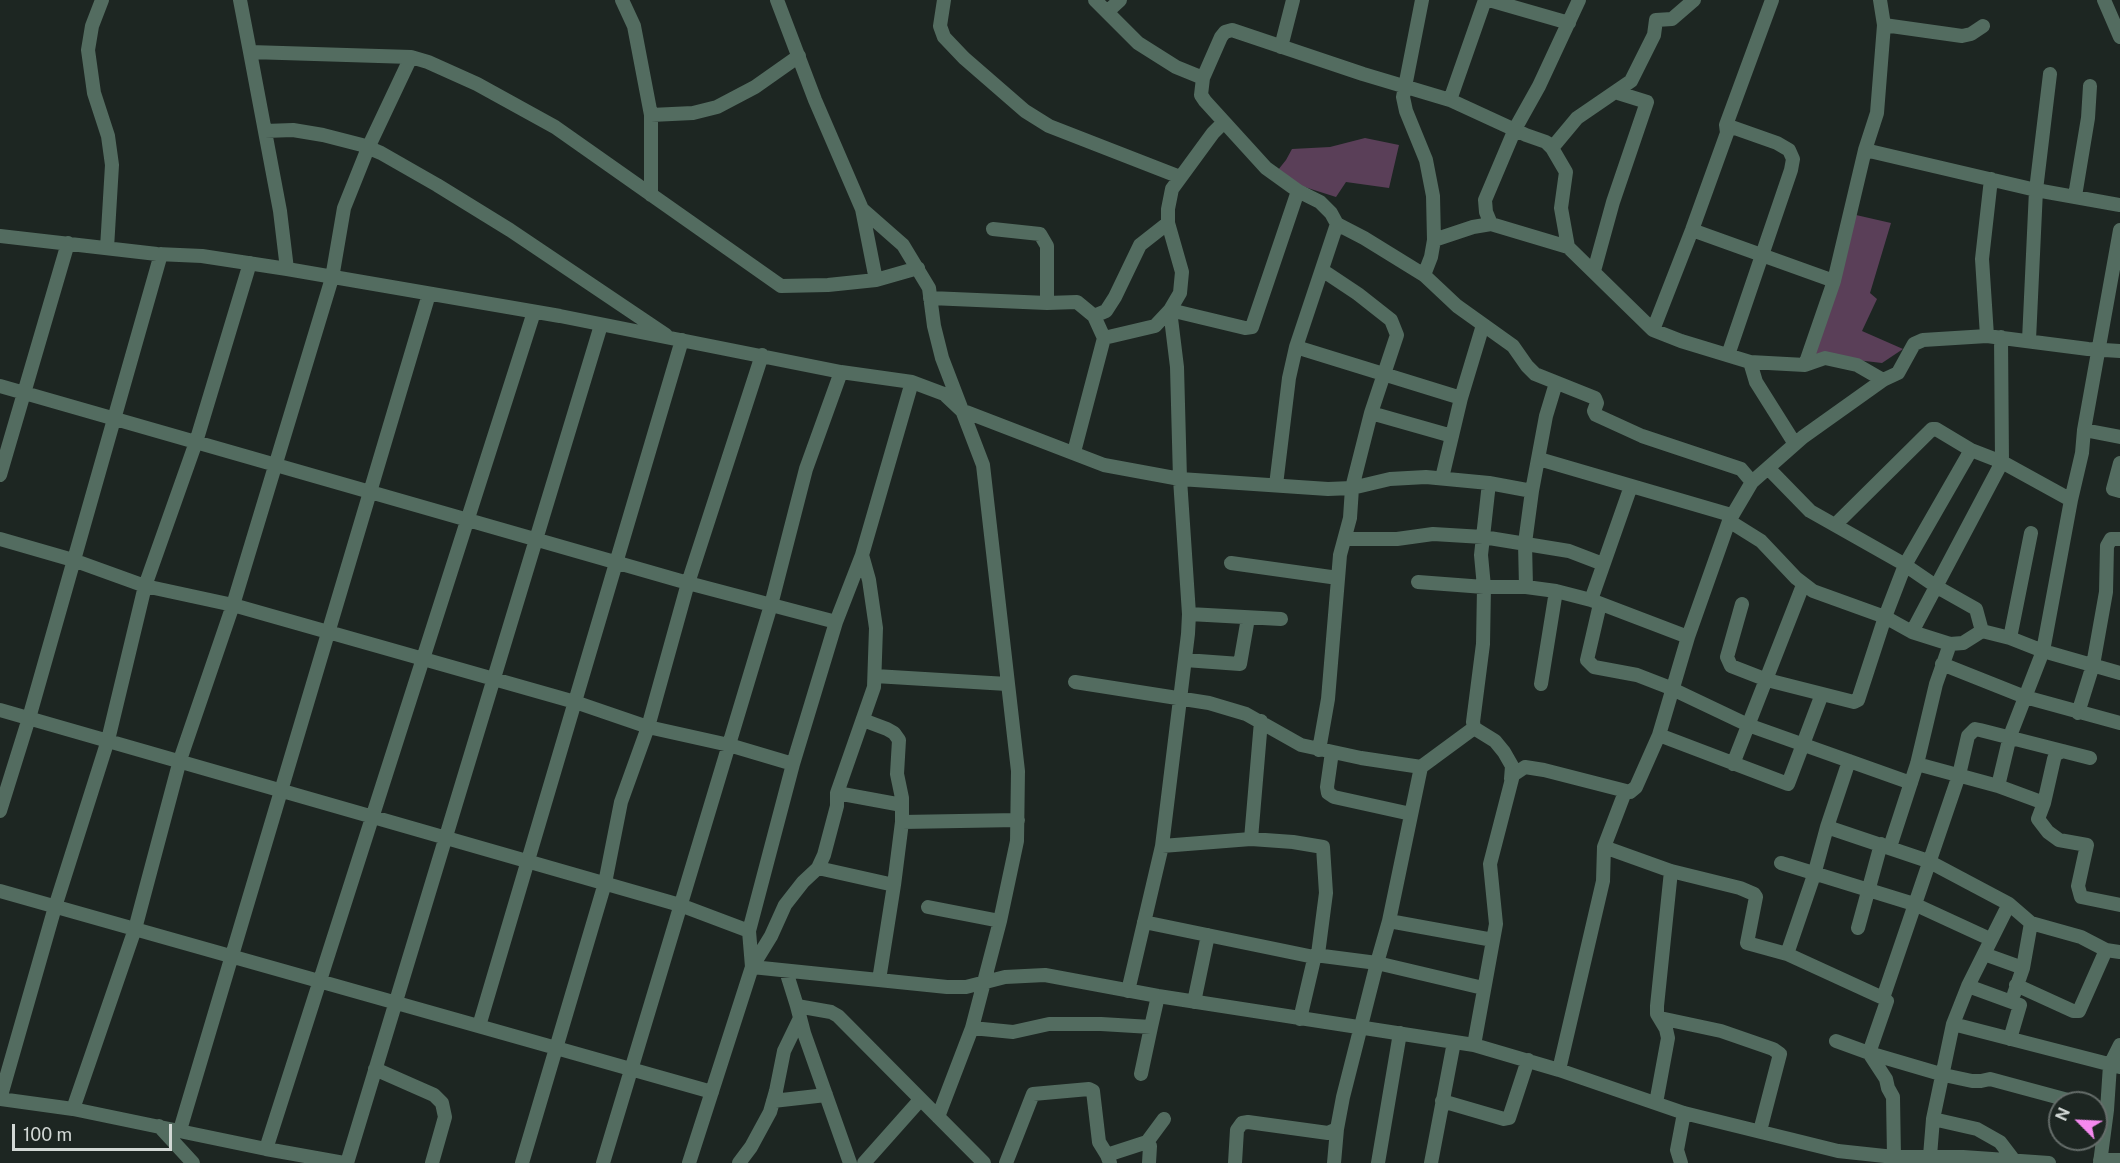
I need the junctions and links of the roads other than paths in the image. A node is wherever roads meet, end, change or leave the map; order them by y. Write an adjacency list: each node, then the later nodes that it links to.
1 (102, 0): 57 (street)
2 (240, 0): 22 (street)
3 (622, 0): 31 (street)
4 (777, 0): 23 (street)
5 (945, 0): 39 (street)
6 (1095, 0): 16 (street)
7 (1119, 0): 16 (street)
8 (1293, 0): 21 (street)
9 (1422, 0): 28 (street)
10 (1487, 0): 17 (street); 30 (street)
11 (1579, 0): 17 (street)
12 (1694, 0): 29 (street)
13 (1772, 0): 33 (street)
14 (1880, 0): 18 (street)
15 (2104, 0): 20 (street)
16 (1107, 12): 26 (street)
17 (1569, 23): 34 (street)
18 (1884, 25): 19 (street); 38 (street)
19 (1983, 26)
20 (2120, 37)
21 (1281, 47): 26 (street); 28 (street)
22 (250, 52): 24 (street); 35 (street)
23 (799, 56): 31 (street); 46 (street)
24 (411, 57): 36 (street); 43 (street)
25 (2050, 74): 41 (street)
26 (1203, 78): 32 (street)
27 (2090, 86): 44 (street)
28 (1406, 87): 30 (street); 54 (street)
29 (1615, 92): 37 (street); 64 (street)
30 (1450, 100): 34 (street)
31 (651, 115): 43 (street)
32 (1224, 122): 39 (street); 42 (street)
33 (1726, 125): 51 (street); 59 (street)
34 (1515, 129): 37 (street); 49 (street)
35 (266, 131): 36 (street); 62 (street)
36 (368, 148): 66 (street); 81 (street)
37 (1552, 148): 56 (street)
38 (1865, 150): 40 (street); 68 (street)
39 (1180, 177): 47 (street)
40 (1991, 179): 41 (street); 79 (street)
41 (2036, 190): 44 (street); 82 (street)
42 (1298, 191): 48 (street); 73 (street)
43 (651, 195): 67 (street)
44 (2075, 196): 45 (street)
45 (2120, 205)
46 (862, 209): 61 (street); 67 (street)
47 (1168, 223): 73 (street); 75 (street)
48 (1337, 224): 63 (street); 65 (street)
49 (1491, 224): 54 (street); 56 (street)
50 (993, 229): 71 (street)
51 (1692, 230): 59 (street); 78 (street)
52 (2120, 230): 72 (street)
53 (0, 236): 55 (street)
54 (1434, 240): 65 (street)
55 (68, 243): 57 (street); 96 (street)
56 (1568, 247): 64 (street)
57 (107, 248): 58 (street)
58 (161, 254): 60 (street); 100 (street)
59 (1761, 255): 68 (street); 87 (street)
60 (250, 263): 62 (street); 104 (street)
61 (918, 268): 67 (street); 70 (street)
62 (287, 269): 66 (street)
63 (1322, 270): 83 (street); 91 (street)
64 (1594, 271): 78 (street)
65 (1424, 275): 77 (street)
66 (332, 278): 69 (street); 111 (street)
67 (876, 280)
68 (1834, 281): 89 (street)
69 (429, 294): 74 (street); 123 (street)
70 (930, 298): 71 (street); 98 (street)
71 (1047, 303): 75 (street)
72 (2114, 309): 84 (street)
73 (1170, 310): 80 (street); 115 (street)
74 (534, 312): 76 (street); 126 (street)
75 (1094, 316): 80 (street)
76 (601, 325): 81 (street); 131 (street)
77 (1483, 325): 94 (street); 97 (street)
78 (1653, 330): 87 (street)
79 (1994, 337): 82 (street); 92 (street); 109 (street)
80 (1104, 338): 107 (street)
81 (676, 339): 86 (street); 137 (street)
82 (2029, 340): 84 (street)
83 (1296, 347): 91 (street); 118 (street)
84 (2098, 350): 85 (street); 101 (street)
85 (2120, 351)
86 (762, 355): 90 (street); 143 (street)
87 (1728, 355): 88 (street)
88 (1750, 362): 89 (street); 105 (street)
89 (1805, 365): 92 (street)
90 (841, 372): 93 (street); 155 (street)
91 (1383, 375): 97 (street); 99 (street)
92 (1883, 380): 105 (street)
93 (912, 382): 98 (street); 135 (street)
94 (1556, 383): 108 (street); 117 (street)
95 (0, 386): 96 (street)
96 (24, 393): 100 (street); 113 (street)
97 (1461, 398): 102 (street)
98 (961, 410): 107 (street); 177 (street)
99 (1371, 413): 102 (street); 120 (street)
100 (114, 418): 104 (street); 136 (street)
101 (2084, 430): 103 (street); 124 (street)
102 (1452, 436): 114 (street)
103 (2120, 437)
104 (196, 442): 111 (street); 145 (street)
105 (1795, 444): 112 (street)
106 (1971, 450): 109 (street); 127 (street); 140 (street)
107 (1074, 452): 115 (street)
108 (1539, 459): 119 (street); 121 (street)
109 (2002, 462): 124 (street); 148 (street)
110 (2120, 463): 122 (street)
111 (276, 465): 123 (street); 154 (street)
112 (1769, 469): 117 (street); 127 (street)
113 (0, 475)
114 (1443, 478): 116 (street); 120 (street)
115 (1180, 479): 118 (street); 156 (street)
116 (1489, 483): 121 (street); 129 (street)
117 (1752, 483): 125 (street)
118 (1276, 485): 120 (street)
119 (1630, 486): 125 (street); 139 (street)
120 (1352, 488): 132 (street)
121 (1532, 491): 134 (street)
122 (2120, 491)
123 (370, 492): 126 (street); 162 (street)
124 (2071, 500): 167 (street)
125 (1730, 518): 144 (street); 164 (street)
126 (468, 519): 131 (street); 168 (street)
127 (1835, 525): 140 (street)
128 (2031, 533): 165 (street)
129 (1484, 537): 132 (street); 134 (street); 146 (street)
130 (0, 539): 136 (street)
131 (536, 539): 137 (street); 174 (street)
132 (1346, 539): 141 (street)
133 (2120, 539): 150 (street)
134 (1525, 543): 139 (street); 147 (street)
135 (862, 555): 160 (street); 173 (street)
136 (73, 560): 145 (street); 186 (street)
137 (617, 562): 143 (street); 183 (street)
138 (1232, 562): 141 (street)
139 (1603, 564): 152 (street)
140 (1905, 565): 148 (street); 157 (street)
141 (1338, 578): 198 (street)
142 (1418, 582): 146 (street)
143 (688, 583): 155 (street); 191 (street)
144 (1803, 585): 157 (street); 175 (street)
145 (145, 586): 154 (street); 195 (street)
146 (1484, 586): 147 (street); 192 (street)
147 (1527, 587): 149 (street)
148 (1937, 587): 161 (street); 163 (street)
149 (1556, 591): 152 (street); 178 (street)
150 (2106, 592): 151 (street); 171 (street)
151 (2120, 595)
152 (1596, 602): 164 (street); 179 (street)
153 (1742, 604): 175 (street)
154 (233, 605): 162 (street); 201 (street)
155 (771, 605): 160 (street); 197 (street)
156 (1189, 614): 158 (street); 169 (street)
157 (1885, 617): 163 (street); 180 (street)
158 (1248, 618): 159 (street); 169 (street)
159 (1281, 619)
160 (836, 622): 203 (street)
161 (1982, 631): 165 (street); 166 (street)
162 (328, 632): 168 (street); 211 (street)
163 (1912, 632): 166 (street)
164 (1688, 638): 179 (street)
165 (2010, 638): 167 (street)
166 (1950, 644): 170 (street)
167 (2043, 651): 171 (street); 181 (street)
168 (423, 659): 174 (street); 218 (street)
169 (1185, 660): 182 (street)
170 (1942, 664): 181 (street); 205 (street)
171 (2093, 665): 172 (street); 185 (street)
172 (2120, 673)
173 (876, 675): 177 (street); 187 (street)
174 (494, 678): 183 (street); 222 (street)
175 (1767, 680): 180 (street); 190 (street)
176 (1075, 682): 182 (street)
177 (1006, 684): 219 (street)
178 (1541, 684)
179 (1673, 690): 190 (street); 193 (street)
180 (1822, 694): 196 (street)
181 (2025, 697): 185 (street); 194 (street)
182 (1181, 698): 188 (street); 225 (street)
183 (575, 702): 191 (street); 227 (street)
184 (0, 710): 186 (street)
185 (2078, 713): 189 (street)
186 (29, 718): 195 (street); 216 (street)
187 (863, 720): 213 (street); 215 (street)
188 (1262, 721): 198 (street); 223 (street)
189 (2120, 723)
190 (1748, 725): 196 (street); 204 (street)
191 (648, 727): 197 (street); 233 (street)
192 (1474, 728): 206 (street); 208 (street)
193 (1659, 735): 204 (street); 212 (street)
194 (2010, 736): 199 (street); 207 (street); 210 (street)
195 (108, 740): 201 (street); 241 (street)
196 (1804, 744): 202 (street); 204 (street)
197 (729, 745): 203 (street); 239 (street)
198 (1326, 751): 206 (street); 217 (street)
199 (2063, 751): 200 (street); 214 (street)
200 (2090, 758)
201 (180, 760): 211 (street); 248 (street)
202 (1849, 761): 209 (street); 221 (street)
203 (793, 764): 249 (street)
204 (1733, 764)
205 (1917, 764): 207 (street); 209 (street)
206 (1420, 767): 217 (street)
207 (1959, 775): 210 (street); 228 (street)
208 (1511, 779): 212 (street); 252 (street)
209 (1911, 783): 224 (street)
210 (1998, 786): 214 (street)
211 (281, 790): 218 (street); 256 (street)
212 (1625, 792): 226 (street)
213 (837, 793): 215 (street); 230 (street)
214 (2044, 803): 240 (street)
215 (902, 805): 220 (street)
216 (0, 811)
217 (1411, 814): 244 (street)
218 (372, 816): 222 (street); 263 (street)
219 (1018, 820): 220 (street); 243 (street)
220 (902, 822): 234 (street)
221 (1827, 826): 224 (street); 232 (street)
222 (446, 837): 227 (street); 273 (street)
223 (1251, 839): 225 (street); 257 (street)
224 (1885, 845): 228 (street); 236 (street)
225 (1162, 846): 245 (street)
226 (1604, 847): 231 (street); 294 (street)
227 (528, 861): 233 (street); 278 (street)
228 (1928, 861): 237 (street); 238 (street)
229 (1781, 863): 232 (street)
230 (818, 868): 234 (street); 259 (street)
231 (1671, 871): 254 (street); 276 (street)
232 (1814, 875): 236 (street); 254 (street)
233 (605, 883): 239 (street); 288 (street)
234 (894, 885): 262 (street)
235 (0, 891): 241 (street)
236 (1869, 891): 237 (street); 247 (street)
237 (1914, 904): 251 (street); 270 (street)
238 (2008, 904): 246 (street); 251 (street)
239 (680, 905): 249 (street); 293 (street)
240 (2120, 905)
241 (55, 907): 248 (street); 301 (street)
242 (928, 907): 243 (street)
243 (1000, 921): 264 (street)
244 (1389, 921): 252 (street); 258 (street)
245 (1144, 922): 250 (street); 268 (street)
246 (2031, 923): 253 (street); 260 (street)
247 (1858, 928)
248 (135, 929): 256 (street); 306 (street)
249 (749, 931): 259 (street)
250 (1208, 934): 257 (street); 271 (street)
251 (1990, 939): 255 (street)
252 (1493, 940): 267 (street)
253 (2113, 951): 265 (street)
254 (1787, 954): 270 (street)
255 (1984, 954): 260 (street); 266 (street)
256 (231, 956): 263 (street); 313 (street)
257 (1316, 956): 258 (street); 275 (street)
258 (1377, 963): 267 (street); 281 (street)
259 (752, 967): 261 (street); 298 (street)
260 (2023, 968): 265 (street)
261 (786, 971): 262 (street); 274 (street)
262 (879, 980): 264 (street)
263 (320, 981): 273 (street); 316 (street)
264 (984, 984): 268 (street); 280 (street)
265 (2016, 985): 272 (street)
266 (1968, 986): 272 (street); 277 (street)
267 (1483, 988): 286 (street)
268 (1128, 991): 269 (street)
269 (1158, 996): 271 (street); 279 (street)
270 (1883, 998): 289 (street)
271 (1194, 1002): 275 (street)
272 (2012, 1002): 283 (street)
273 (395, 1003): 278 (street); 292 (street)
274 (798, 1012): 299 (street); 302 (street); 303 (street)
275 (1300, 1018): 281 (street)
276 (1660, 1018): 305 (street); 314 (street)
277 (1953, 1024): 283 (street); 296 (street)
278 (479, 1026): 288 (street)
279 (1151, 1027): 280 (street); 295 (street)
280 (972, 1028): 308 (street)
281 (1361, 1028): 282 (street); 312 (street)
282 (1400, 1033): 285 (street); 340 (street)
283 (2010, 1039): 291 (street)
284 (1836, 1041): 289 (street)
285 (1454, 1042): 286 (street); 304 (street)
286 (1474, 1045): 290 (street)
287 (2120, 1045): 291 (street)
288 (556, 1048): 293 (street); 329 (street)
289 (1869, 1053): 296 (street); 321 (street)
290 (1528, 1060): 294 (street); 304 (street)
291 (2115, 1066): 297 (street)
292 (375, 1069): 327 (street); 328 (street)
293 (631, 1069): 298 (street); 330 (street)
294 (1559, 1070): 305 (street)
295 (1141, 1074)
296 (1944, 1075): 300 (street); 310 (street)
297 (2107, 1091)
298 (712, 1092): 331 (street)
299 (826, 1095): 303 (street); 333 (street)
300 (2048, 1095)
301 (0, 1099): 306 (street)
302 (920, 1100): 308 (street); 334 (street)
303 (773, 1101): 332 (street)
304 (1442, 1101): 341 (street)
305 (1656, 1103): 307 (street)
306 (73, 1109): 311 (street)
307 (1684, 1113): 314 (street); 317 (street)
308 (938, 1117): 335 (street)
309 (1164, 1119): 315 (street)
310 (1933, 1119): 318 (street); 322 (street)
311 (159, 1126): 313 (street); 326 (street)
312 (1337, 1129): 338 (street); 339 (street)
313 (180, 1130): 316 (street)
314 (1760, 1131): 319 (street)
315 (1147, 1142): 320 (street); 337 (street)
316 (266, 1149): 327 (street)
317 (1679, 1156): 342 (street)
318 (1930, 1156): 321 (street); 323 (street)
319 (1838, 1157): 321 (street)
320 (1109, 1159): 336 (street)
321 (1902, 1159)
322 (2013, 1159): 323 (street); 343 (street)
323 (1963, 1160)
324 (2120, 1160): 325 (street)
325 (2100, 1161)
326 (193, 1163)
327 (345, 1163)
328 (432, 1163)
329 (522, 1163)
330 (603, 1163)
331 (689, 1163)
332 (739, 1163)
333 (850, 1163)
334 (864, 1163)
335 (984, 1163)
336 (1006, 1163)
337 (1149, 1163)
338 (1235, 1163)
339 (1334, 1163)
340 (1378, 1163)
341 (1431, 1163)
342 (1669, 1163)
343 (2049, 1163)

